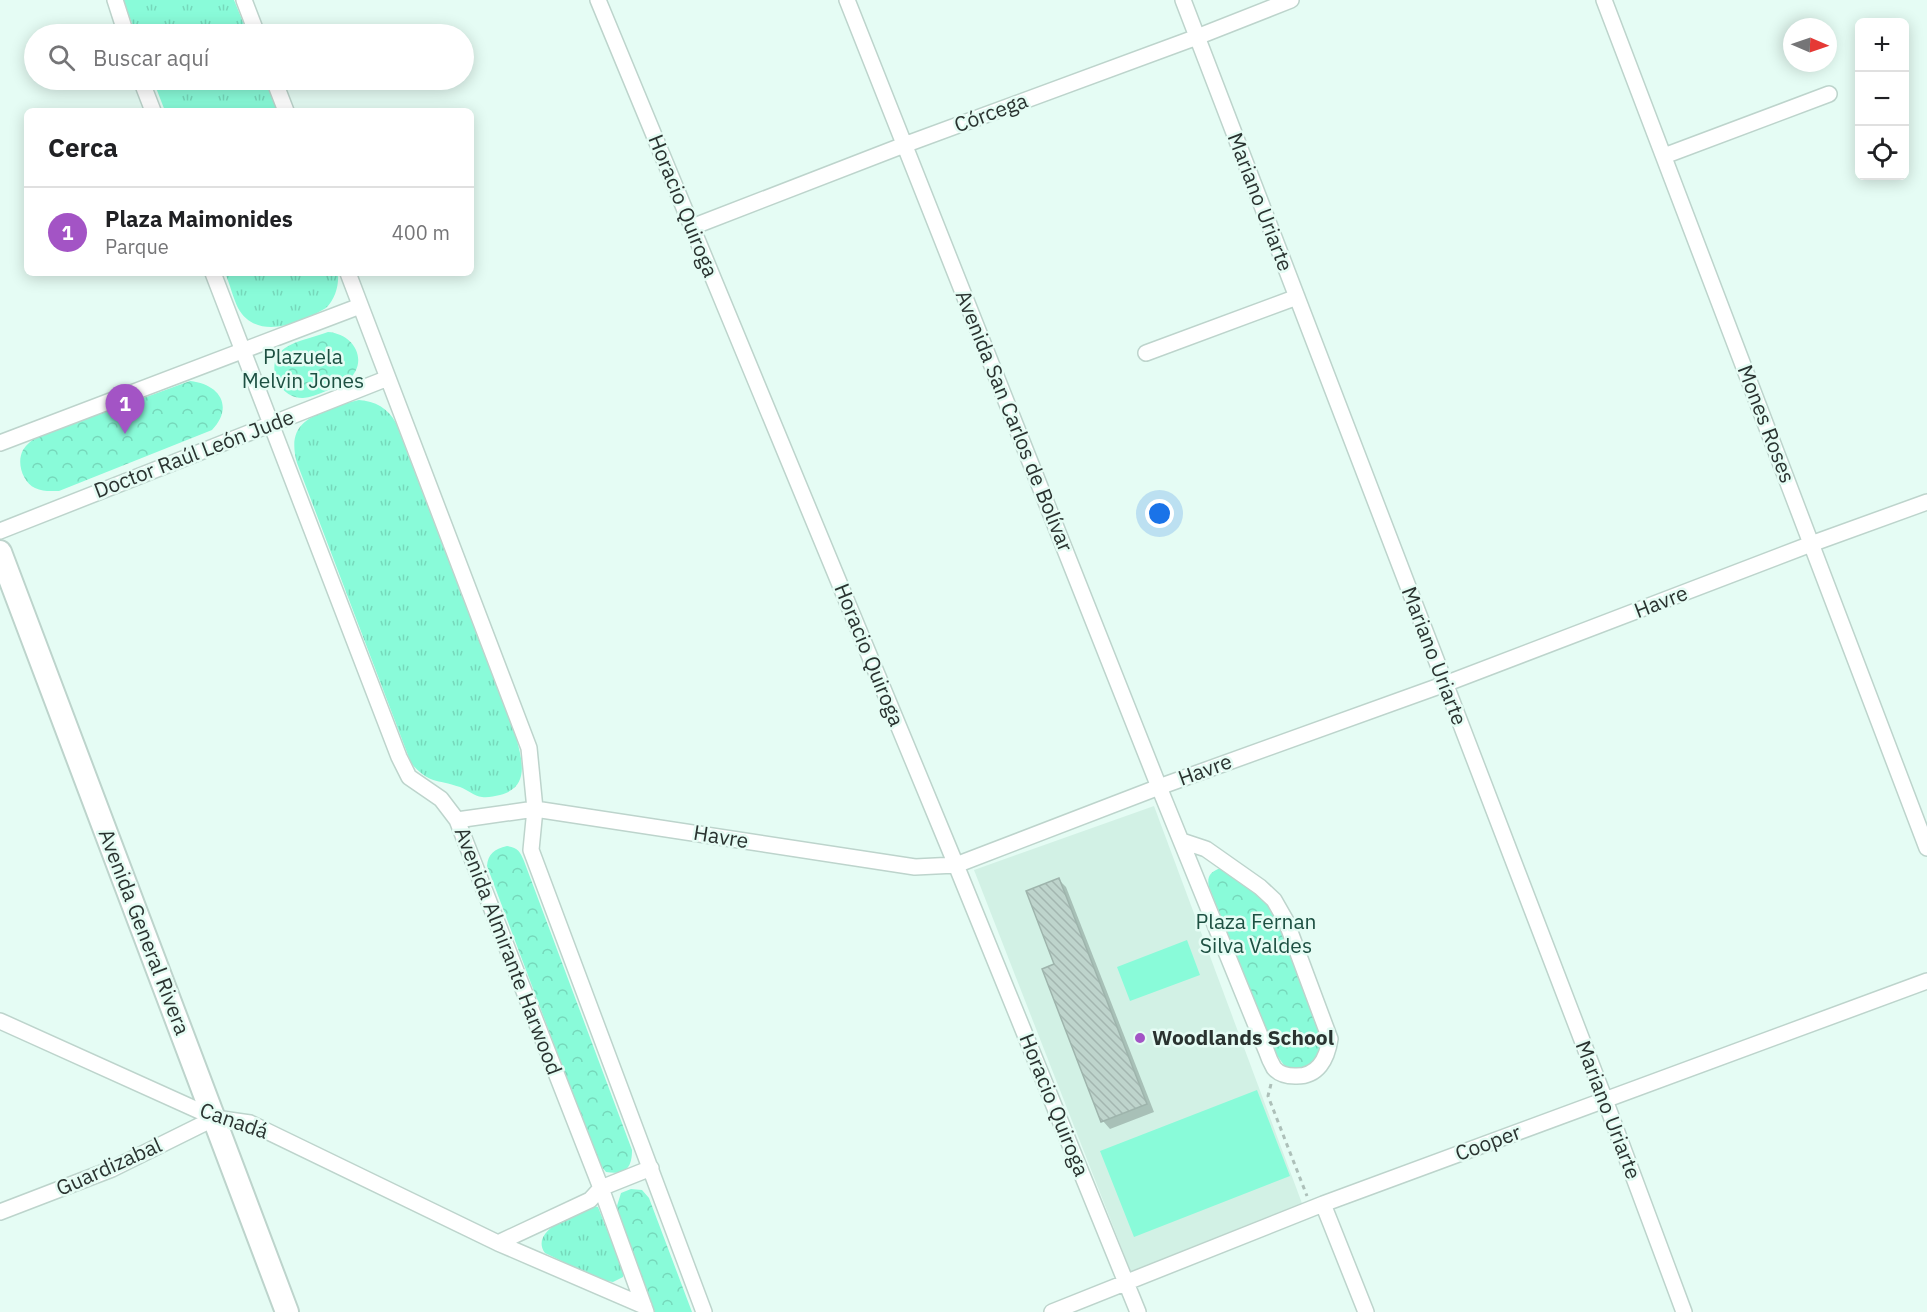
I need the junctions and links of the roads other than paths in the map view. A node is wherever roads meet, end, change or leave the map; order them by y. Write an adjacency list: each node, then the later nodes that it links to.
1 (115, 0): 8 (street)
2 (244, 0): 9 (street)
3 (598, 0): 18 (street, Horacio Quiroga)
4 (847, 0): 16 (street, Avenida San Carlos de Bolívar)
5 (1183, 0): 10 (street, Mariano Uriarte)
6 (1291, 0): 10 (street, Córcega)
7 (1604, 0): 17 (street, Mones Roses)
8 (123, 24)
9 (253, 24)
10 (1197, 37): 16 (street, Córcega); 21 (street, Mariano Uriarte)
11 (145, 90): 14 (street)
12 (278, 90): 15 (street)
13 (1829, 94): 17 (street)
14 (152, 108)
15 (285, 108)
16 (904, 144): 18 (street, Córcega); 33 (street, Avenida San Carlos de Bolívar)
17 (1664, 156): 30 (street, Mones Roses)
18 (692, 227): 38 (street, Horacio Quiroga)
19 (214, 276): 23 (street, Avenida Almirante Harwood)
20 (349, 276): 22 (street)
21 (1297, 297): 24 (street); 32 (street, Mariano Uriarte)
22 (360, 306): 23 (street); 25 (street)
23 (242, 351): 26 (street, Avenida Almirante Harwood); 27 (street)
24 (1146, 353)
25 (388, 378): 26 (street, Doctor Raúl León Jude); 34 (street)
26 (271, 424): 29 (street, Doctor Raúl León Jude); 35 (street, Avenida Almirante Harwood)
27 (0, 443)
28 (1927, 502): 30 (street, Havre)
29 (0, 531)
30 (1811, 544): 32 (street, Havre); 37 (street, Mones Roses)
31 (0, 552): 42 (main road, Avenida General Rivera)
32 (1445, 684): 33 (street, Havre); 41 (street, Mariano Uriarte)
33 (1159, 787): 36 (street, Avenida San Carlos de Bolívar); 38 (street, Havre)
34 (535, 809): 35 (street, Havre); 38 (street, Havre); 43 (street)
35 (457, 820): 44 (street, Avenida Almirante Harwood)
36 (1182, 841): 36 (street, Avenida San Carlos de Bolívar)
37 (1927, 848)
38 (956, 865): 48 (street, Horacio Quiroga)
39 (1927, 981): 41 (street, Cooper)
40 (0, 1021): 42 (street, Canadá)
41 (1605, 1101): 45 (street, Cooper); 55 (street, Mariano Uriarte)
42 (215, 1118): 46 (street, Guardizabal); 47 (street, Canadá); 50 (main road, Avenida General Rivera)
43 (651, 1168): 44 (street); 51 (street)
44 (601, 1188): 47 (street); 49 (street, Avenida Almirante Harwood)
45 (1317, 1206): 48 (street, Cooper); 54 (street)
46 (0, 1212)
47 (498, 1243): 49 (street, Canadá)
48 (1126, 1283): 52 (street, Cooper); 53 (street, Horacio Quiroga)
49 (645, 1309)
50 (287, 1312)
51 (704, 1312)
52 (1052, 1312)
53 (1138, 1312)
54 (1366, 1312)
55 (1684, 1312)

